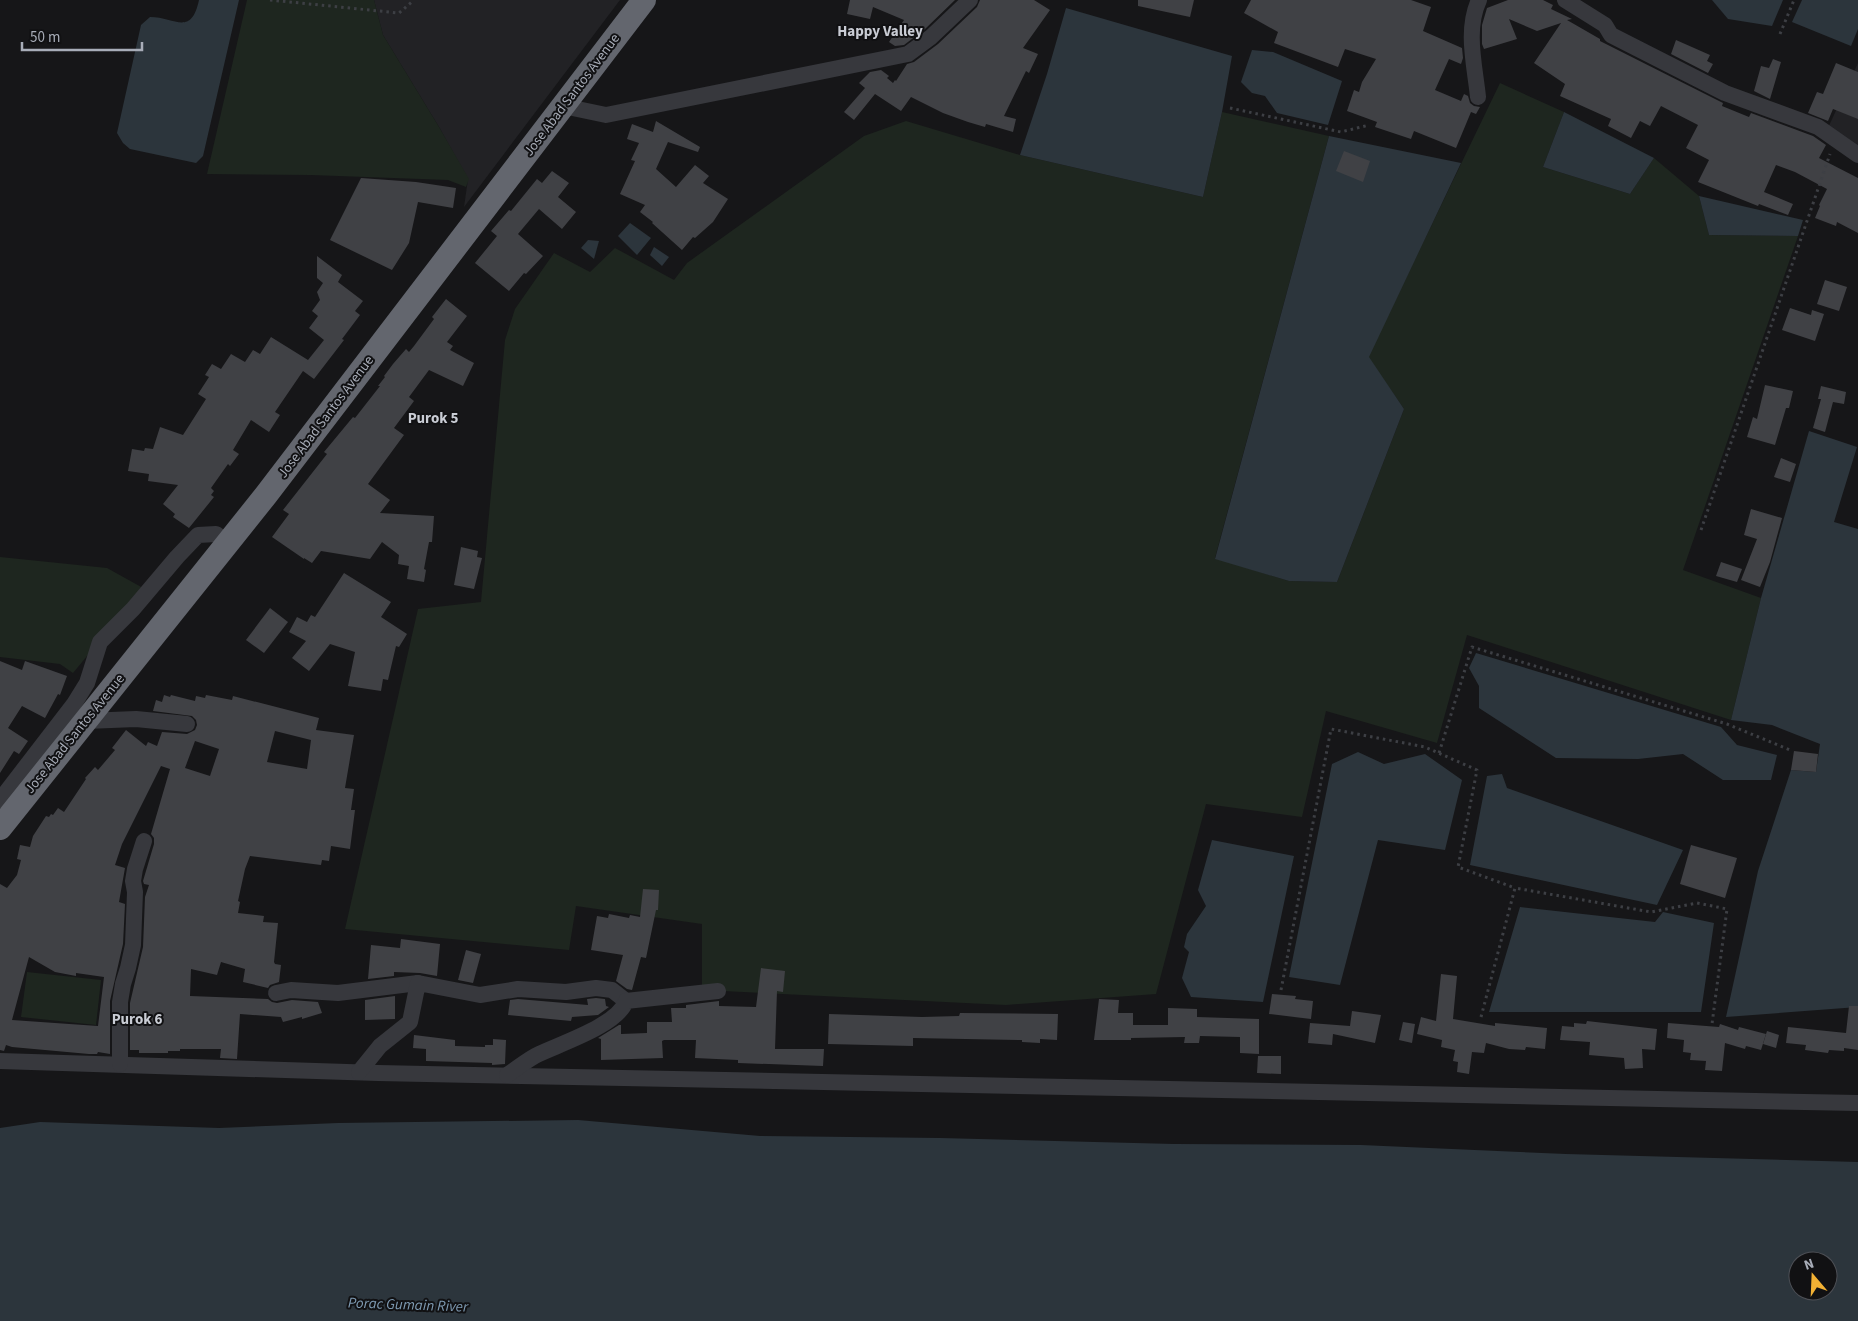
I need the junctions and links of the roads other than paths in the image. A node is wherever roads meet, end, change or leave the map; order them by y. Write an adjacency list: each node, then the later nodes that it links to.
1 (644, 0): 6 (highway, Jose Abad Santos Avenue)
2 (970, 0): 6 (street)
3 (1479, 0): 5 (street)
4 (1565, 0): 7 (street)
5 (1478, 98)
6 (563, 106): 8 (highway, Jose Abad Santos Avenue)
7 (1858, 156)
8 (228, 542): 9 (highway, Jose Abad Santos Avenue); 11 (street)
9 (86, 720): 10 (street); 12 (highway, Jose Abad Santos Avenue)
10 (186, 724)
11 (0, 800)
12 (0, 828)
13 (144, 841): 19 (street)
14 (418, 983): 16 (street); 17 (street); 20 (street)
15 (718, 992): 17 (street)
16 (276, 993)
17 (626, 1000): 21 (street)
18 (0, 1061): 19 (street)
19 (120, 1064): 20 (street)
20 (359, 1072): 21 (street)
21 (507, 1075): 22 (street)
22 (1858, 1103)

